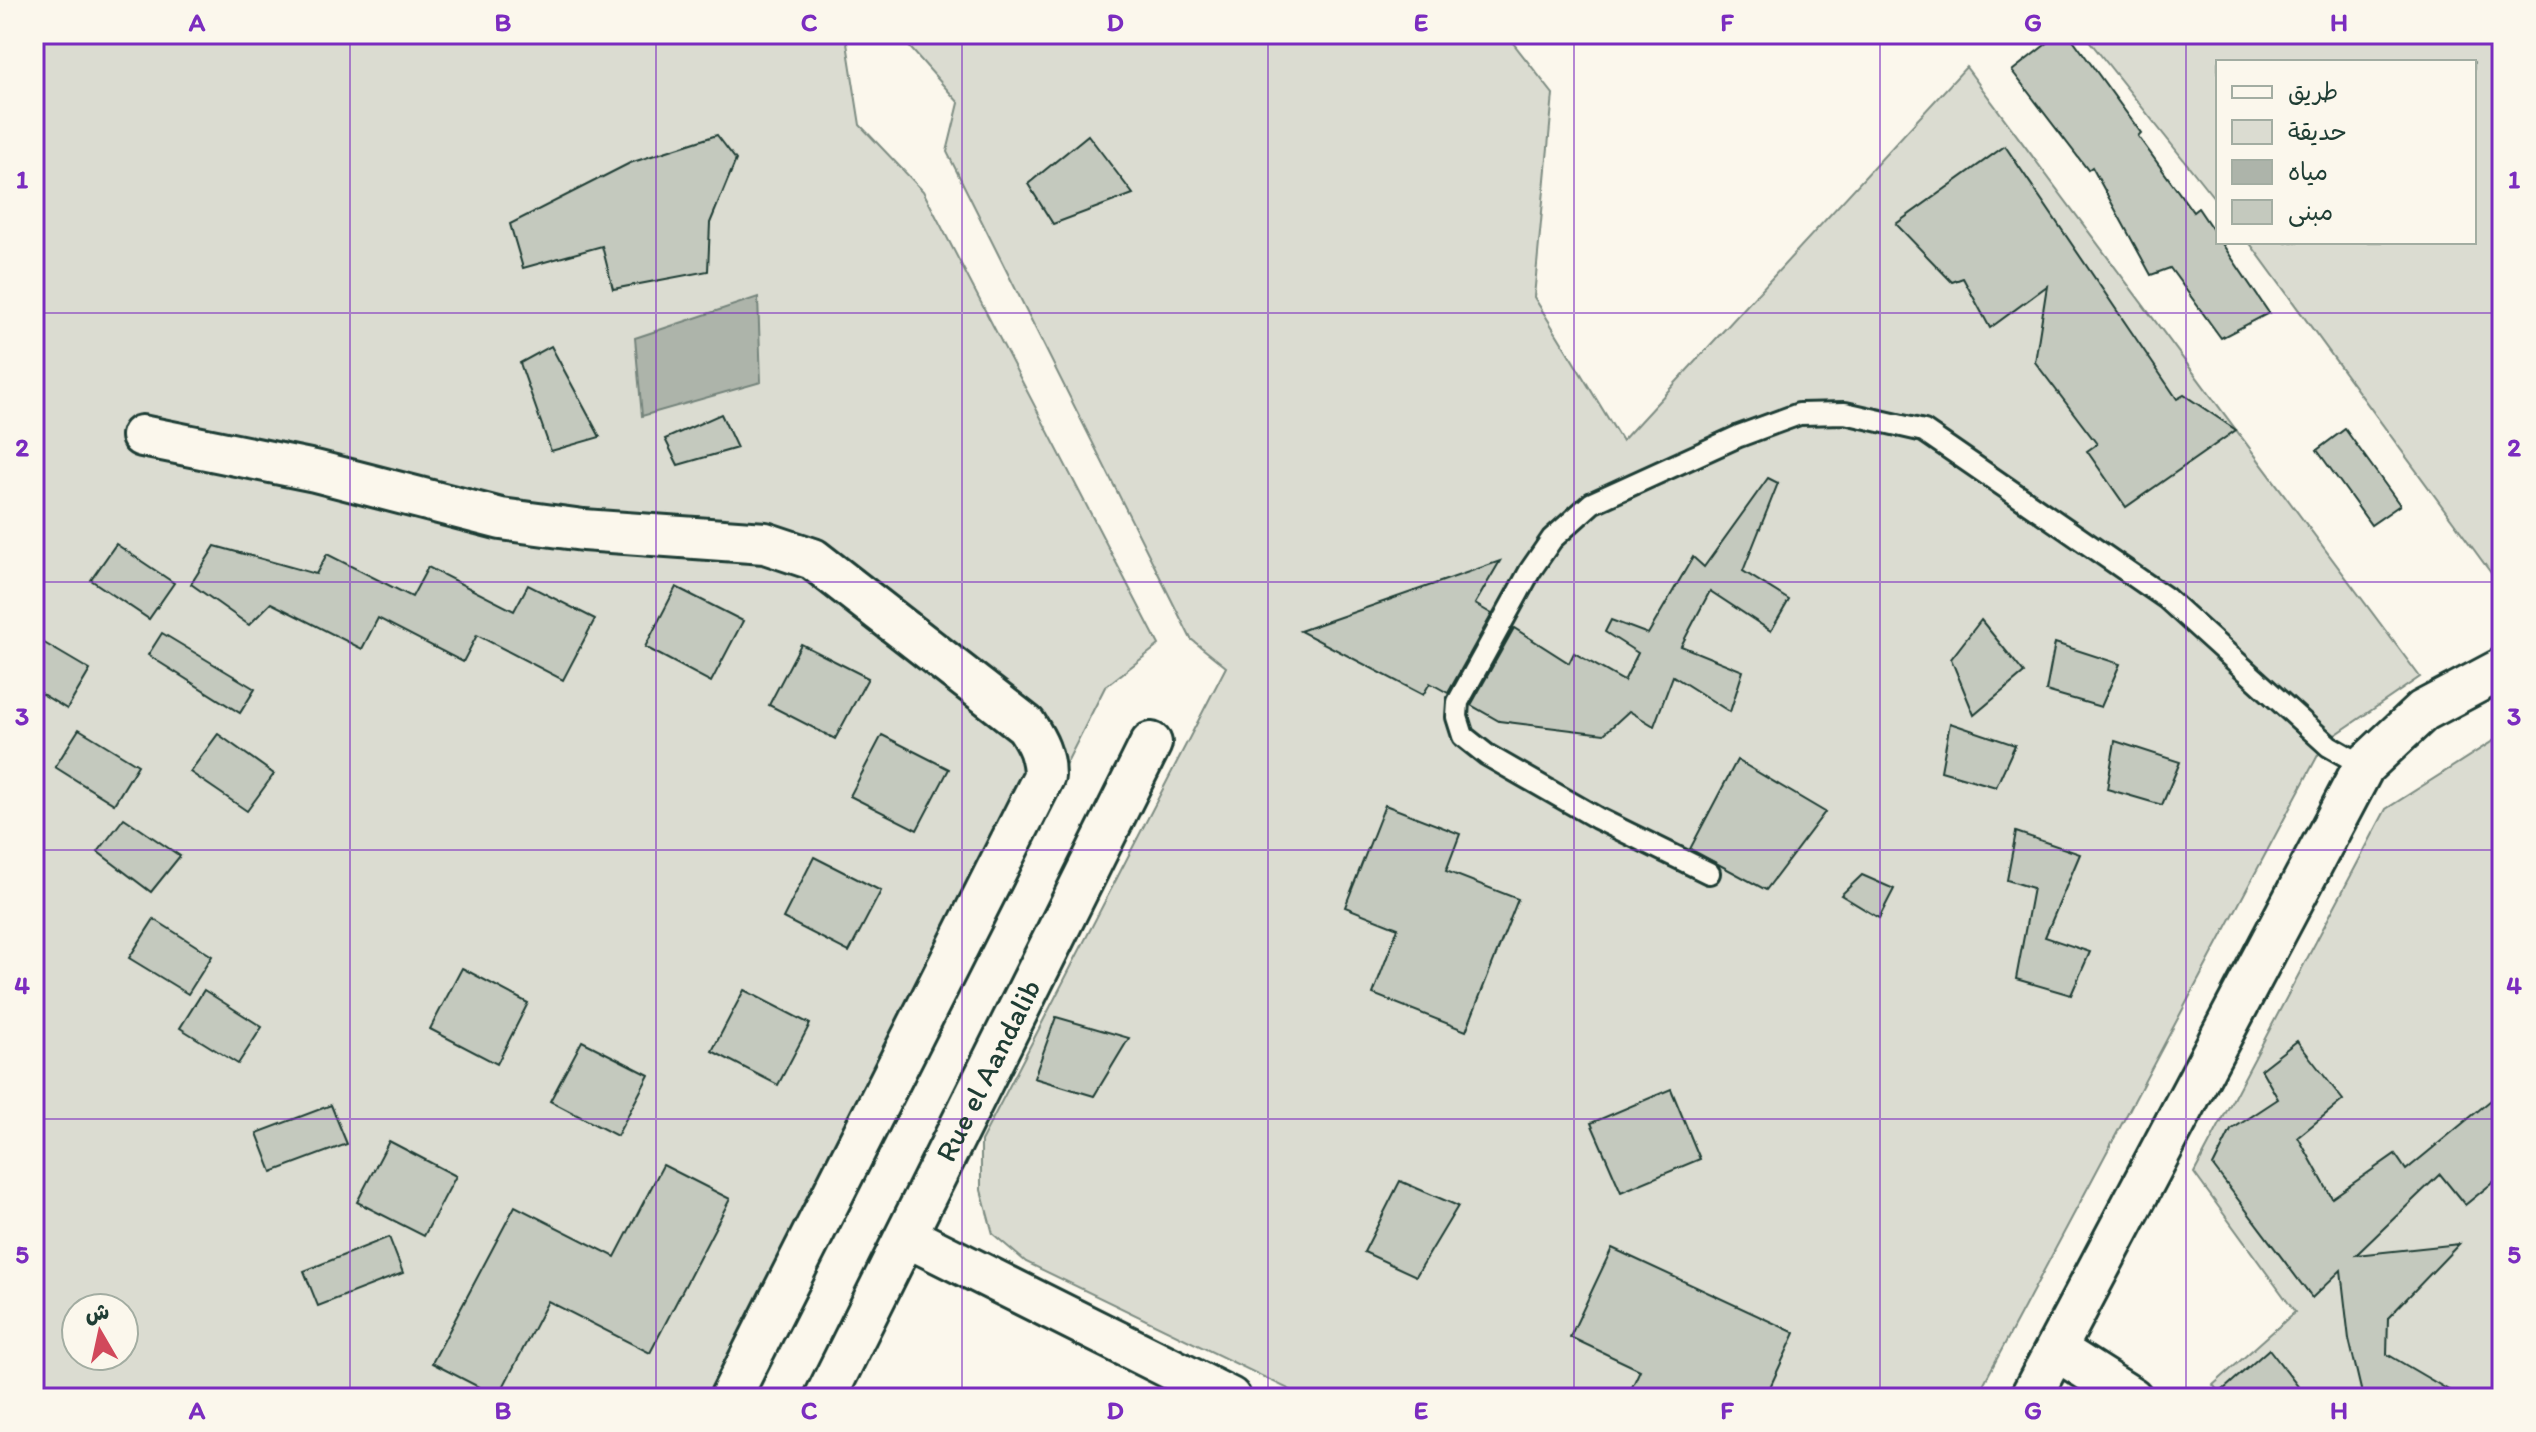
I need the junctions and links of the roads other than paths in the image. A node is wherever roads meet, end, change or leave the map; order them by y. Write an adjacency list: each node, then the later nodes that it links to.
1 (142, 436): 8 (street)
2 (2502, 669): 4 (street)
3 (1151, 743): 6 (street, Rue el Aandalib)
4 (2364, 766): 5 (lane); 7 (street)
5 (1709, 873)
6 (908, 1237): 9 (street, Rue el Aandalib); 10 (street)
7 (2058, 1351): 11 (street); 12 (street)
8 (730, 1398)
9 (825, 1398)
10 (1230, 1398)
11 (2030, 1398)
12 (2132, 1398)

